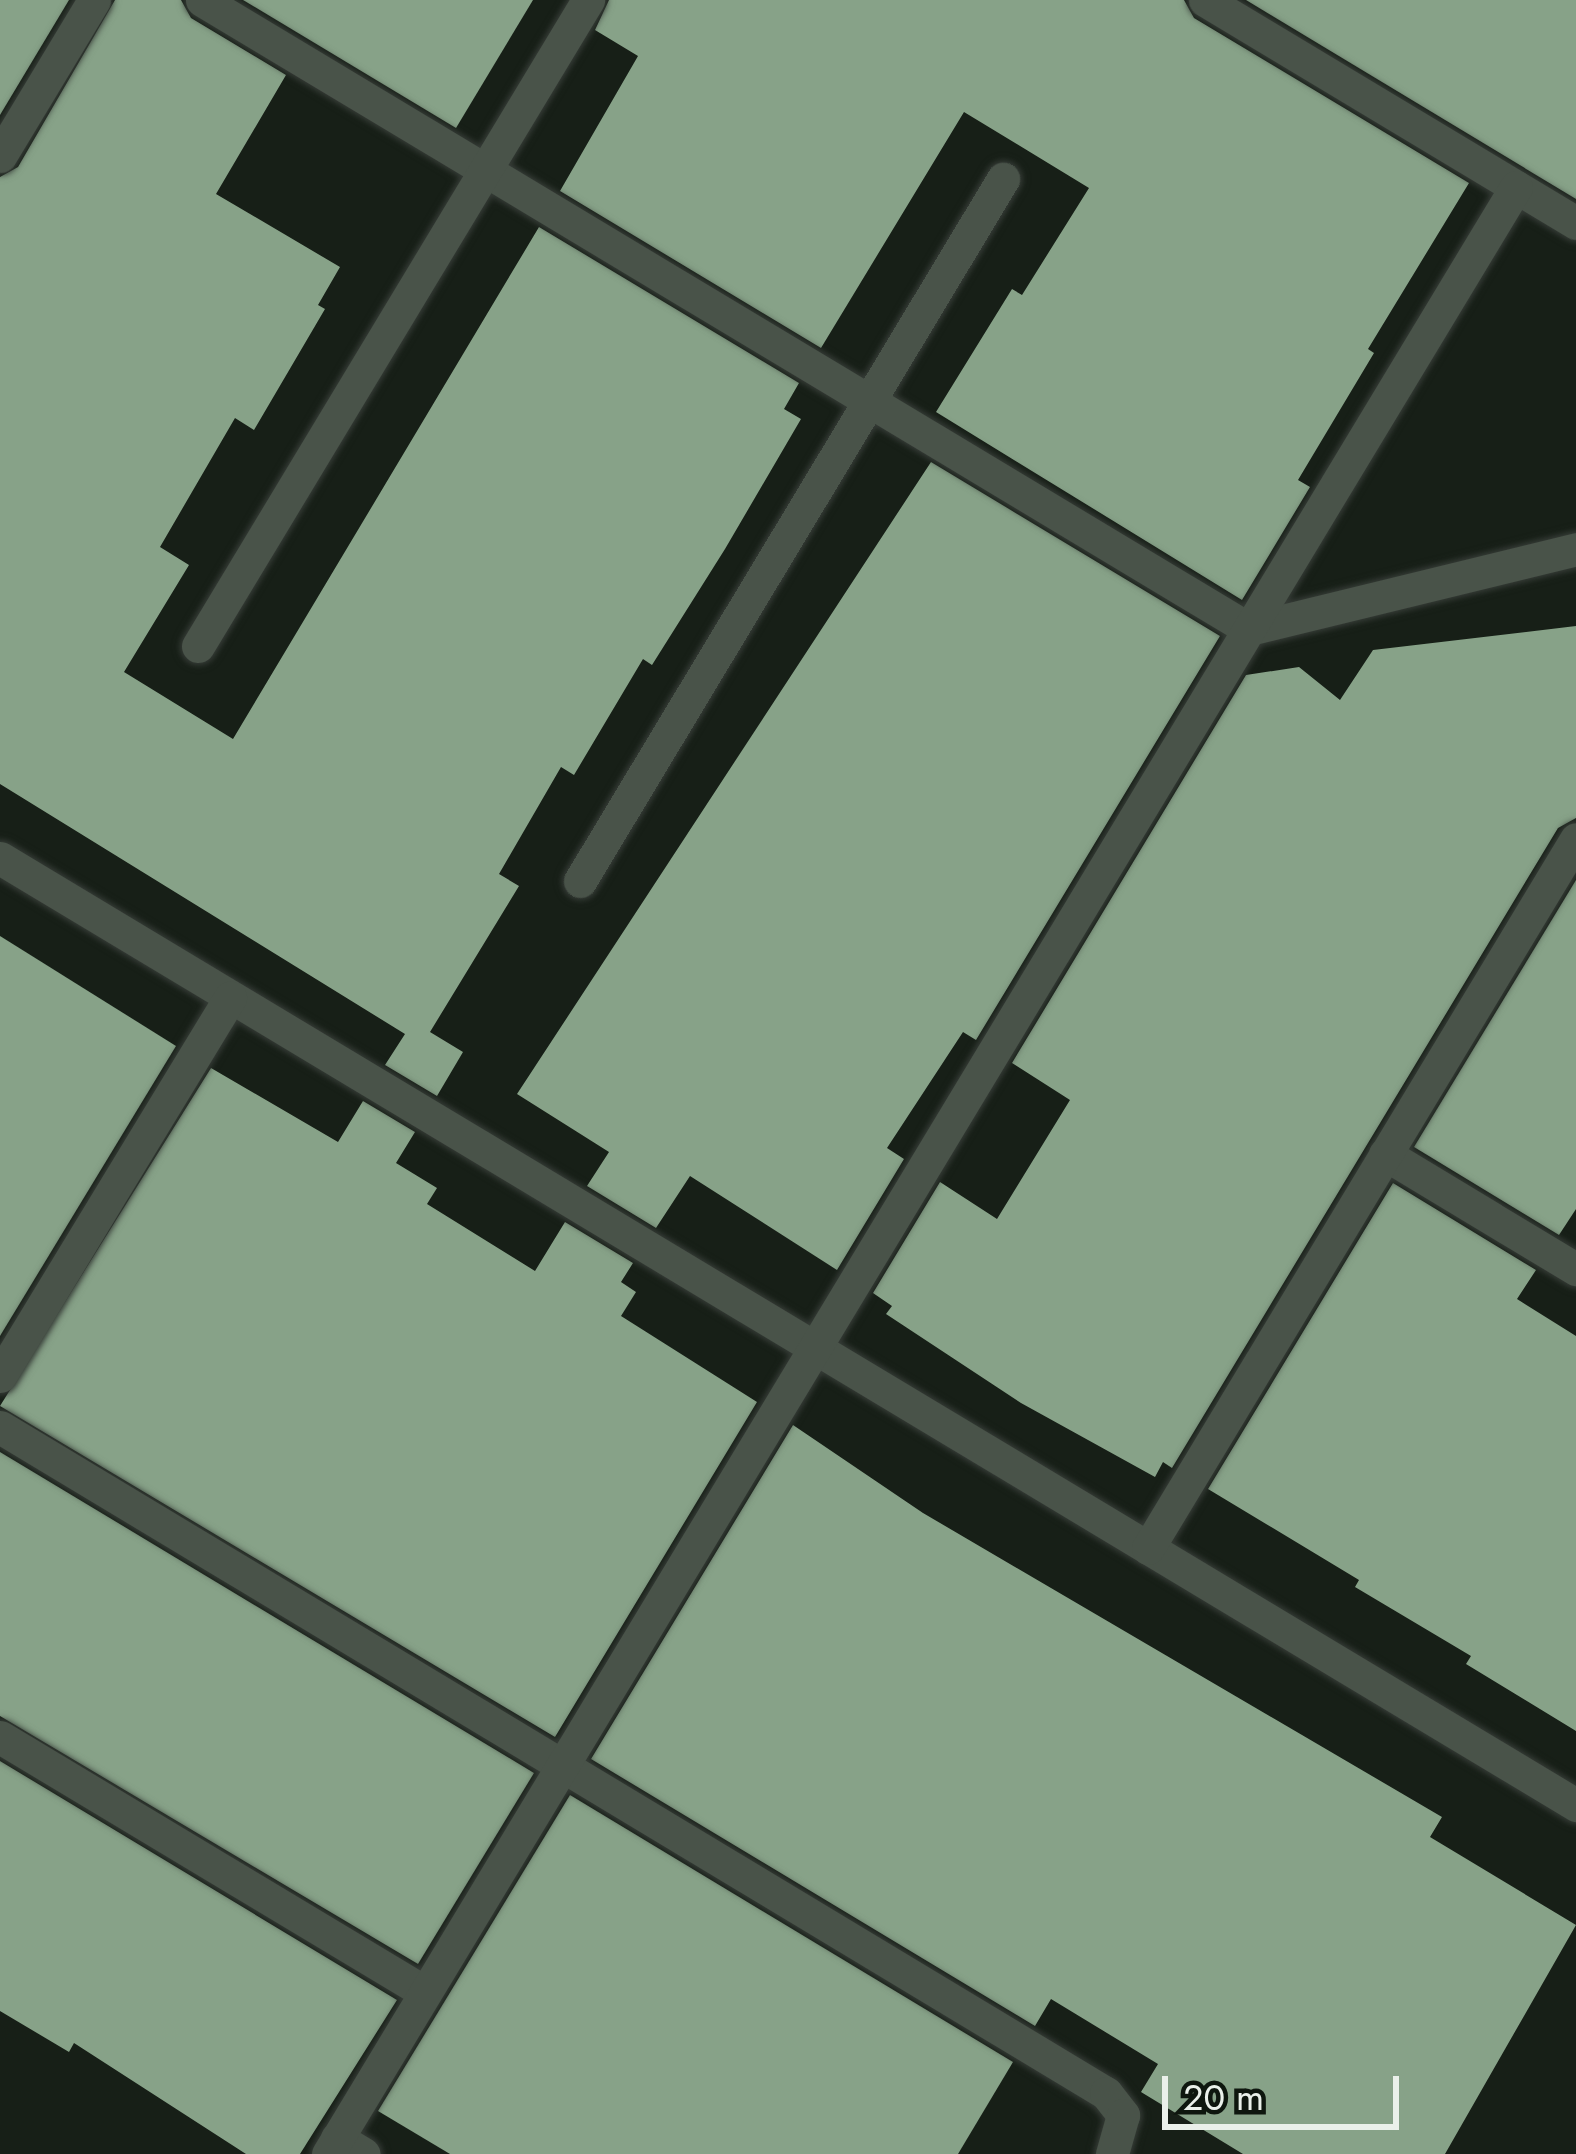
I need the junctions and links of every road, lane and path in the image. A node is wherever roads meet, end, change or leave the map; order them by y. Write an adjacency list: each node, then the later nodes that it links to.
1 (94, 0): 5 (street)
2 (202, 0): 6 (street)
3 (588, 0): 6 (street)
4 (1205, 0): 8 (street)
5 (0, 156)
6 (485, 170): 10 (street); 13 (street)
7 (1003, 179): 10 (street)
8 (1516, 187): 9 (street); 12 (street)
9 (1576, 223)
10 (869, 402): 12 (street); 16 (street)
11 (1576, 549): 12 (street)
12 (1249, 629): 20 (street)
13 (198, 646)
14 (1576, 839): 18 (street)
15 (0, 858): 17 (street)
16 (580, 881)
17 (230, 997): 20 (street); 21 (street)
18 (1385, 1154): 19 (street); 23 (street)
19 (1576, 1269)
20 (814, 1348): 23 (street); 25 (street)
21 (0, 1376)
22 (0, 1426): 25 (street)
23 (1148, 1548): 26 (street)
24 (0, 1737): 27 (street)
25 (564, 1764): 27 (street); 29 (street)
26 (1576, 1805)
27 (424, 1992): 28 (street)
28 (343, 2149)
29 (1112, 2154)

